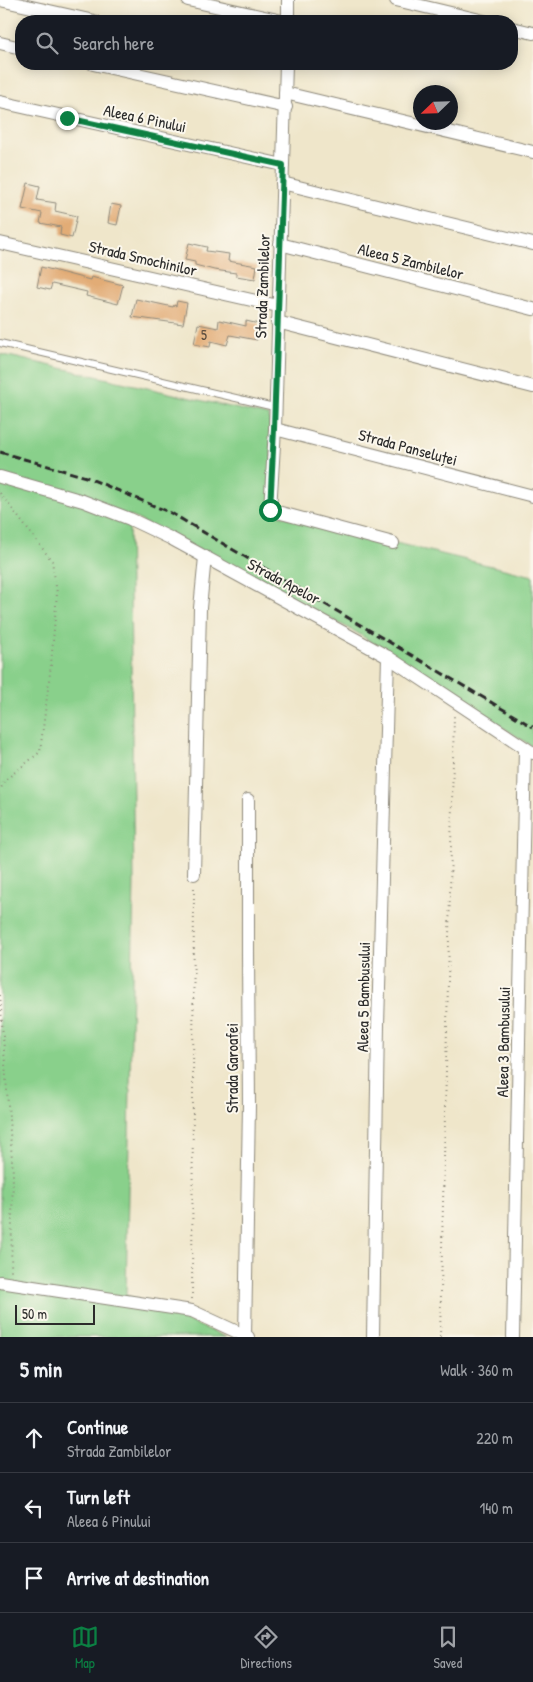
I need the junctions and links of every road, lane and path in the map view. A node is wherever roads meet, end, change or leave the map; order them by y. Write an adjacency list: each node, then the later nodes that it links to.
1 (0, 0): 5 (street)
2 (188, 0): 6 (street)
3 (288, 0): 7 (street)
4 (396, 0): 8 (street)
5 (67, 15)
6 (255, 15)
7 (288, 15)
8 (459, 15)
9 (518, 29): 10 (street)
10 (533, 33)
11 (0, 43): 12 (street)
12 (15, 47)
13 (120, 70): 17 (street)
14 (286, 70): 15 (street, Strada Zambilelor)
15 (285, 93): 17 (street, Strada Zambilelor); 18 (street)
16 (0, 102): 19 (street, Aleea 6 Pinului)
17 (286, 107): 19 (street, Strada Zambilelor)
18 (533, 152)
19 (283, 165): 20 (street, Strada Zambilelor)
20 (282, 183): 22 (street, Strada Zambilelor); 23 (street)
21 (0, 243): 24 (street, Strada Smochinilor)
22 (280, 244): 24 (street, Strada Zambilelor); 25 (street, Aleea 5 Zambilelor)
23 (533, 244)
24 (278, 306): 26 (street, Strada Zambilelor)
25 (533, 309)
26 (277, 322): 28 (street); 29 (street, Strada Zambilelor)
27 (0, 343): 29 (lane)
28 (533, 387)
29 (274, 407): 30 (street, Strada Zambilelor)
30 (274, 429): 33 (street, Strada Panseluței); 34 (street, Strada Zambilelor)
31 (0, 477): 35 (street, Strada Apelor)
32 (0, 493): 40 (path)
33 (533, 496)
34 (393, 543)
35 (205, 558): 36 (street, Strada Apelor); 43 (street)
36 (388, 657): 37 (street, Strada Apelor); 48 (street, Aleea 5 Bambusului)
37 (454, 701): 38 (street, Strada Apelor); 49 (path)
38 (529, 751): 50 (street, Aleea 3 Bambusului)
39 (0, 780): 40 (path)
40 (4, 780): 41 (path)
41 (0, 791)
42 (248, 800): 47 (street, Strada Garoafei)
43 (194, 874): 46 (path)
44 (0, 995): 45 (path)
45 (5, 1283): 46 (street)
46 (192, 1311): 47 (street)
47 (246, 1337)
48 (373, 1337)
49 (440, 1337)
50 (513, 1337)

